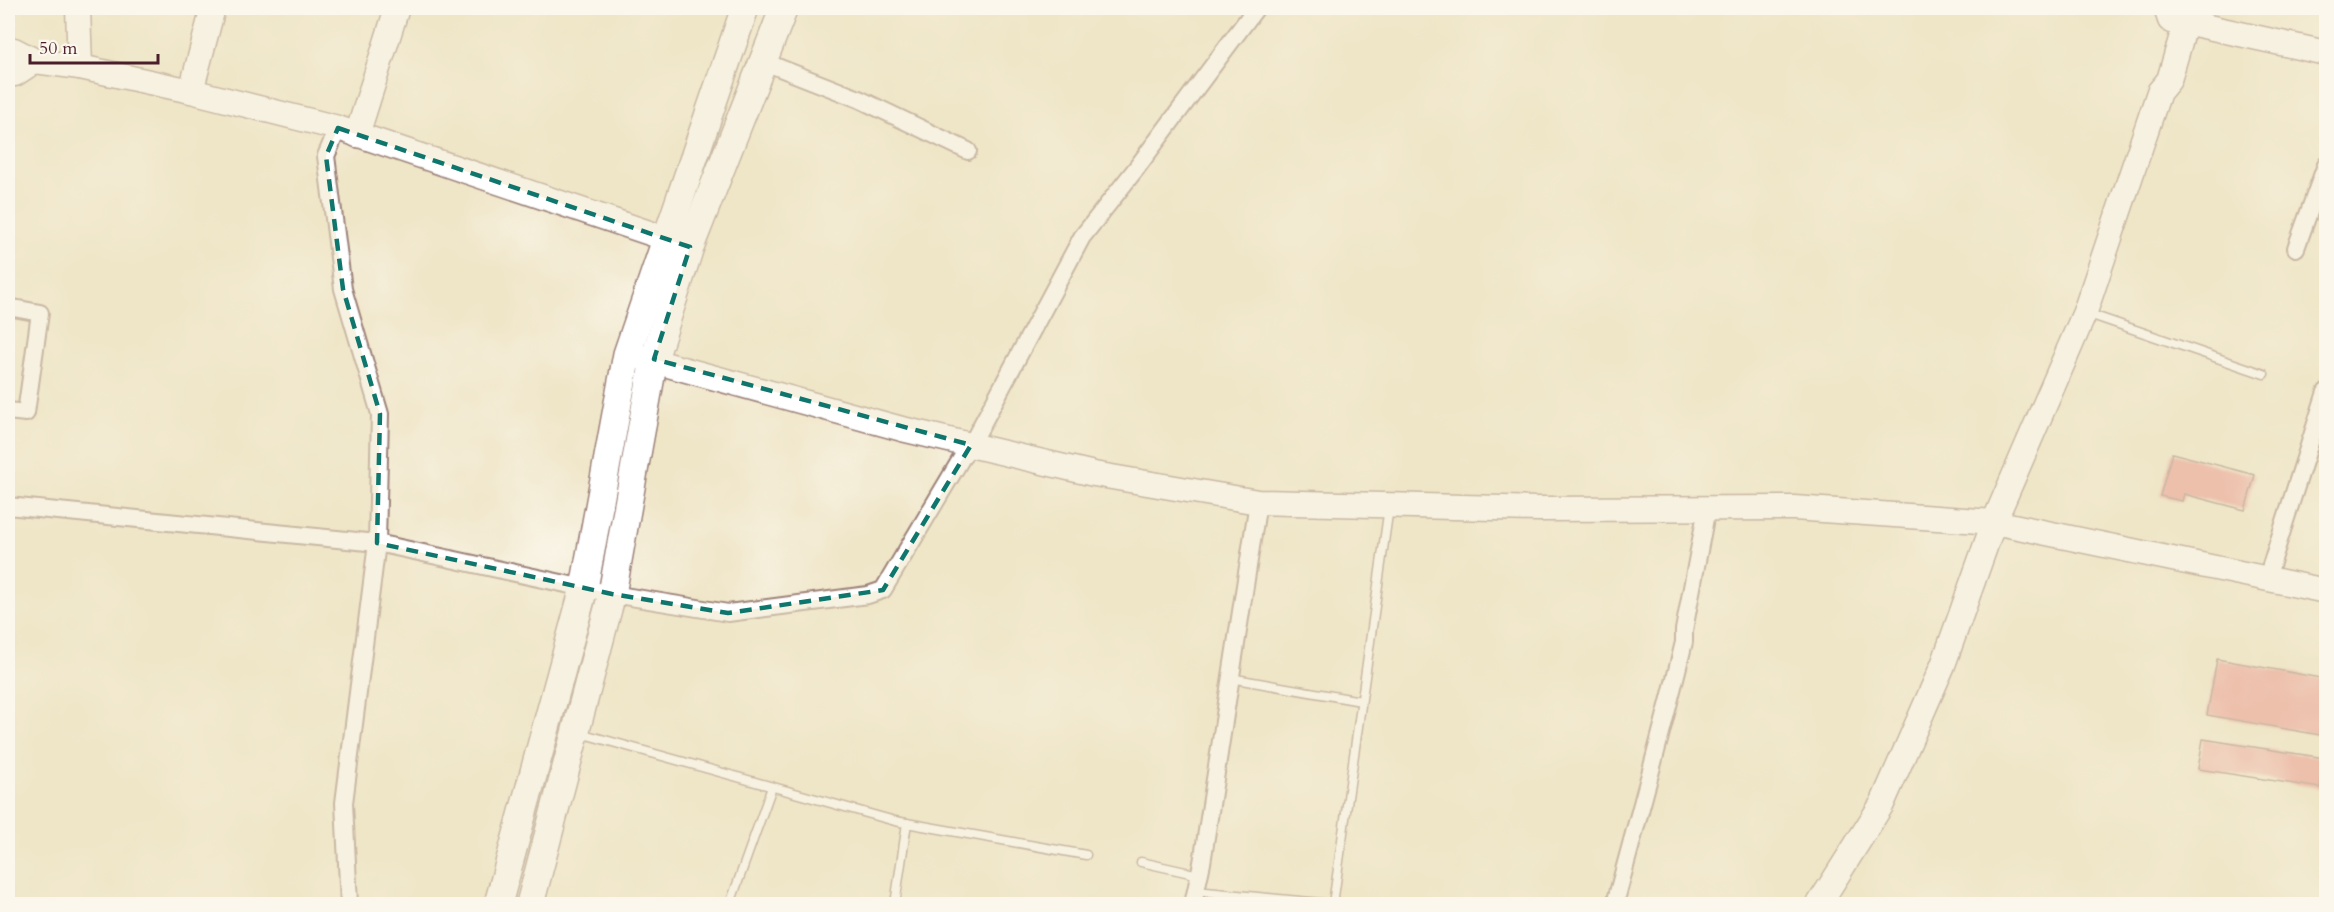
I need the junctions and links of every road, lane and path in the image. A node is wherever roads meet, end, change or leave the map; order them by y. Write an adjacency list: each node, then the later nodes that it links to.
1 (78, 8): 13 (street)
2 (213, 8): 15 (street)
3 (397, 8): 16 (street)
4 (745, 8): 19 (main road)
5 (784, 8): 12 (main road)
6 (1256, 8): 28 (street)
7 (2180, 14): 8 (street); 10 (street); 22 (street)
8 (2326, 42)
9 (8, 50): 11 (street)
10 (2326, 53)
11 (35, 61): 13 (street); 14 (street)
12 (762, 61): 17 (street); 19 (main road)
13 (80, 67): 15 (street)
14 (8, 73)
15 (191, 91): 16 (street)
16 (347, 131): 19 (street); 34 (street)
17 (968, 151)
18 (2326, 165): 20 (street)
19 (679, 242): 23 (main road); 24 (main road)
20 (2296, 248)
21 (8, 307): 27 (street)
22 (2085, 312): 25 (lane); 33 (street)
23 (627, 354): 24 (street); 36 (main road)
24 (654, 359): 28 (street); 38 (main road)
25 (2264, 374)
26 (2326, 392): 35 (street)
27 (8, 411)
28 (971, 445): 29 (street); 38 (street)
29 (1258, 502): 30 (street); 39 (street)
30 (1389, 505): 32 (street); 40 (lane)
31 (8, 506): 34 (street)
32 (1707, 508): 33 (street); 53 (street)
33 (1994, 522): 35 (street); 54 (street)
34 (377, 543): 36 (street); 47 (street)
35 (2267, 578): 37 (street)
36 (584, 588): 38 (street); 48 (main road)
37 (2326, 591)
38 (612, 594): 41 (main road)
39 (1230, 678): 40 (lane); 46 (street)
40 (1361, 701): 52 (lane)
41 (577, 732): 42 (lane); 49 (main road)
42 (772, 787): 43 (lane); 50 (lane)
43 (908, 823): 44 (lane); 51 (lane)
44 (1086, 855)
45 (1141, 862): 46 (lane)
46 (1196, 890): 52 (lane)
47 (350, 904)
48 (498, 904)
49 (530, 904)
50 (730, 904)
51 (895, 904)
52 (1332, 904)
53 (1615, 904)
54 (1819, 904)

